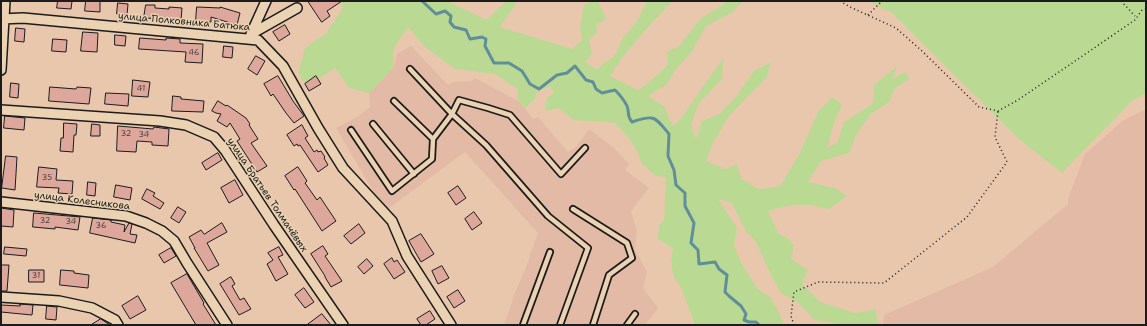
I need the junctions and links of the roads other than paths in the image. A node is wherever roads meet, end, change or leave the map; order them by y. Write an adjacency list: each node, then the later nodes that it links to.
1 (5, 1): 4 (street)
2 (266, 1): 5 (street)
3 (297, 8): 5 (street)
4 (2, 19): 5 (street, улица Полковника Батюка); 7 (street)
5 (254, 37): 24 (street, улица Полковника Батюка)
6 (410, 69): 10 (lane)
7 (1, 70)
8 (394, 101): 13 (lane)
9 (1, 110): 23 (street, улица Братьев Толмачёвых)
10 (452, 114): 13 (lane); 14 (lane); 26 (lane)
11 (373, 124): 15 (lane)
12 (351, 130): 15 (lane)
13 (433, 139): 15 (lane)
14 (585, 148)
15 (414, 174)
16 (1, 202): 22 (street, улица Колесникова)
17 (573, 209): 27 (lane)
18 (550, 252): 25 (lane)
19 (1, 297): 21 (street)
20 (635, 314): 28 (lane)
21 (118, 325)
22 (227, 325)
23 (343, 325)
24 (451, 325)
25 (523, 325)
26 (560, 325)
27 (593, 325)
28 (627, 325)

